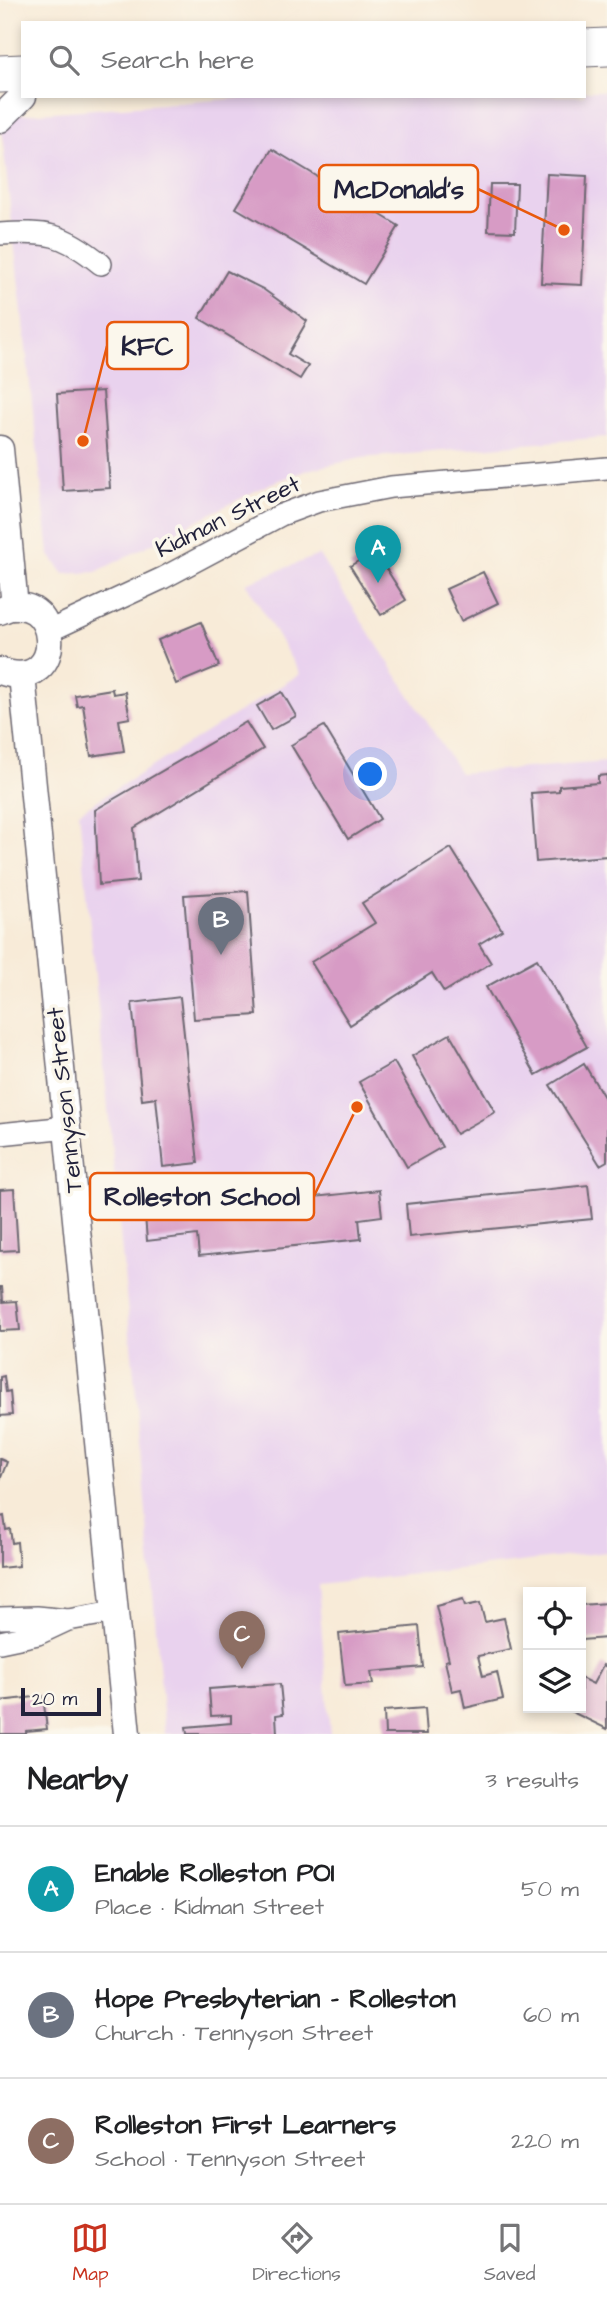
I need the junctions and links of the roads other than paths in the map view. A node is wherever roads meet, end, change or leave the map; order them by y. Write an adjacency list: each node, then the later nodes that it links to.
1 (607, 47): 2 (highway)
2 (586, 48)
3 (21, 73): 4 (highway)
4 (0, 74)
5 (21, 98): 6 (street)
6 (0, 119)
7 (0, 234): 8 (street)
8 (101, 264)
9 (0, 449): 11 (street)
10 (607, 468): 12 (street, Kidman Street)
11 (7, 609): 12 (street)
12 (49, 631): 13 (street)
13 (11, 673): 14 (street, Tennyson Street)
14 (68, 1127): 15 (street); 16 (street, Tennyson Street)
15 (0, 1134)
16 (114, 1612): 18 (street); 20 (street, Tennyson Street)
17 (0, 1618): 18 (street)
18 (68, 1620): 19 (street)
19 (0, 1642)
20 (127, 1734)

